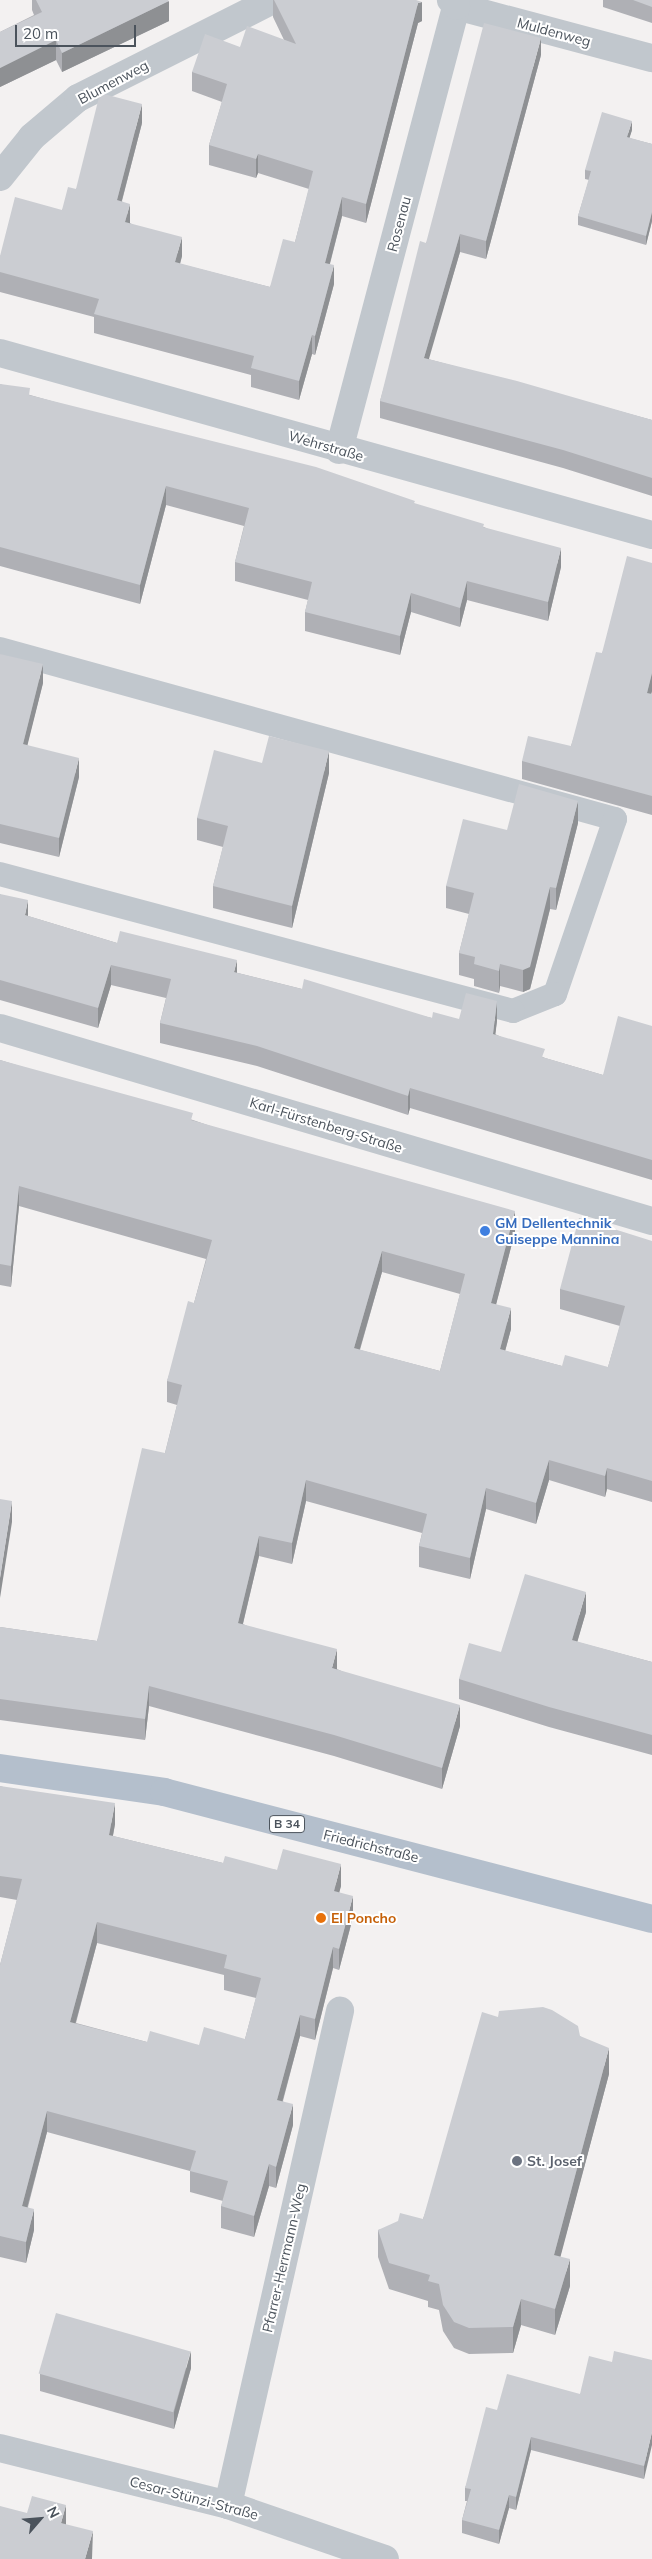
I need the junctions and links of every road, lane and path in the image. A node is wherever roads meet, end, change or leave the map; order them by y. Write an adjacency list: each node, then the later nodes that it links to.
1 (273, 0): 4 (street, Blumenweg)
2 (454, 3): 3 (street, Muldenweg); 6 (street, Rosenau)
3 (652, 58)
4 (0, 177)
5 (0, 353): 6 (street, Wehrstraße)
6 (339, 450): 7 (street, Wehrstraße)
7 (652, 535)
8 (0, 648): 9 (lane)
9 (0, 874)
10 (0, 1028): 11 (street, Karl-Fürstenberg-Straße)
11 (652, 1221)
12 (0, 1768): 13 (main road, Friedrichstraße / B 34)
13 (652, 1919)
14 (340, 2011): 16 (street, Pfarrer-Herrmann-Weg)
15 (0, 2448): 16 (street, Cesar-Stünzi-Straße)
16 (228, 2505): 17 (street, Cesar-Stünzi-Straße)
17 (385, 2559)

